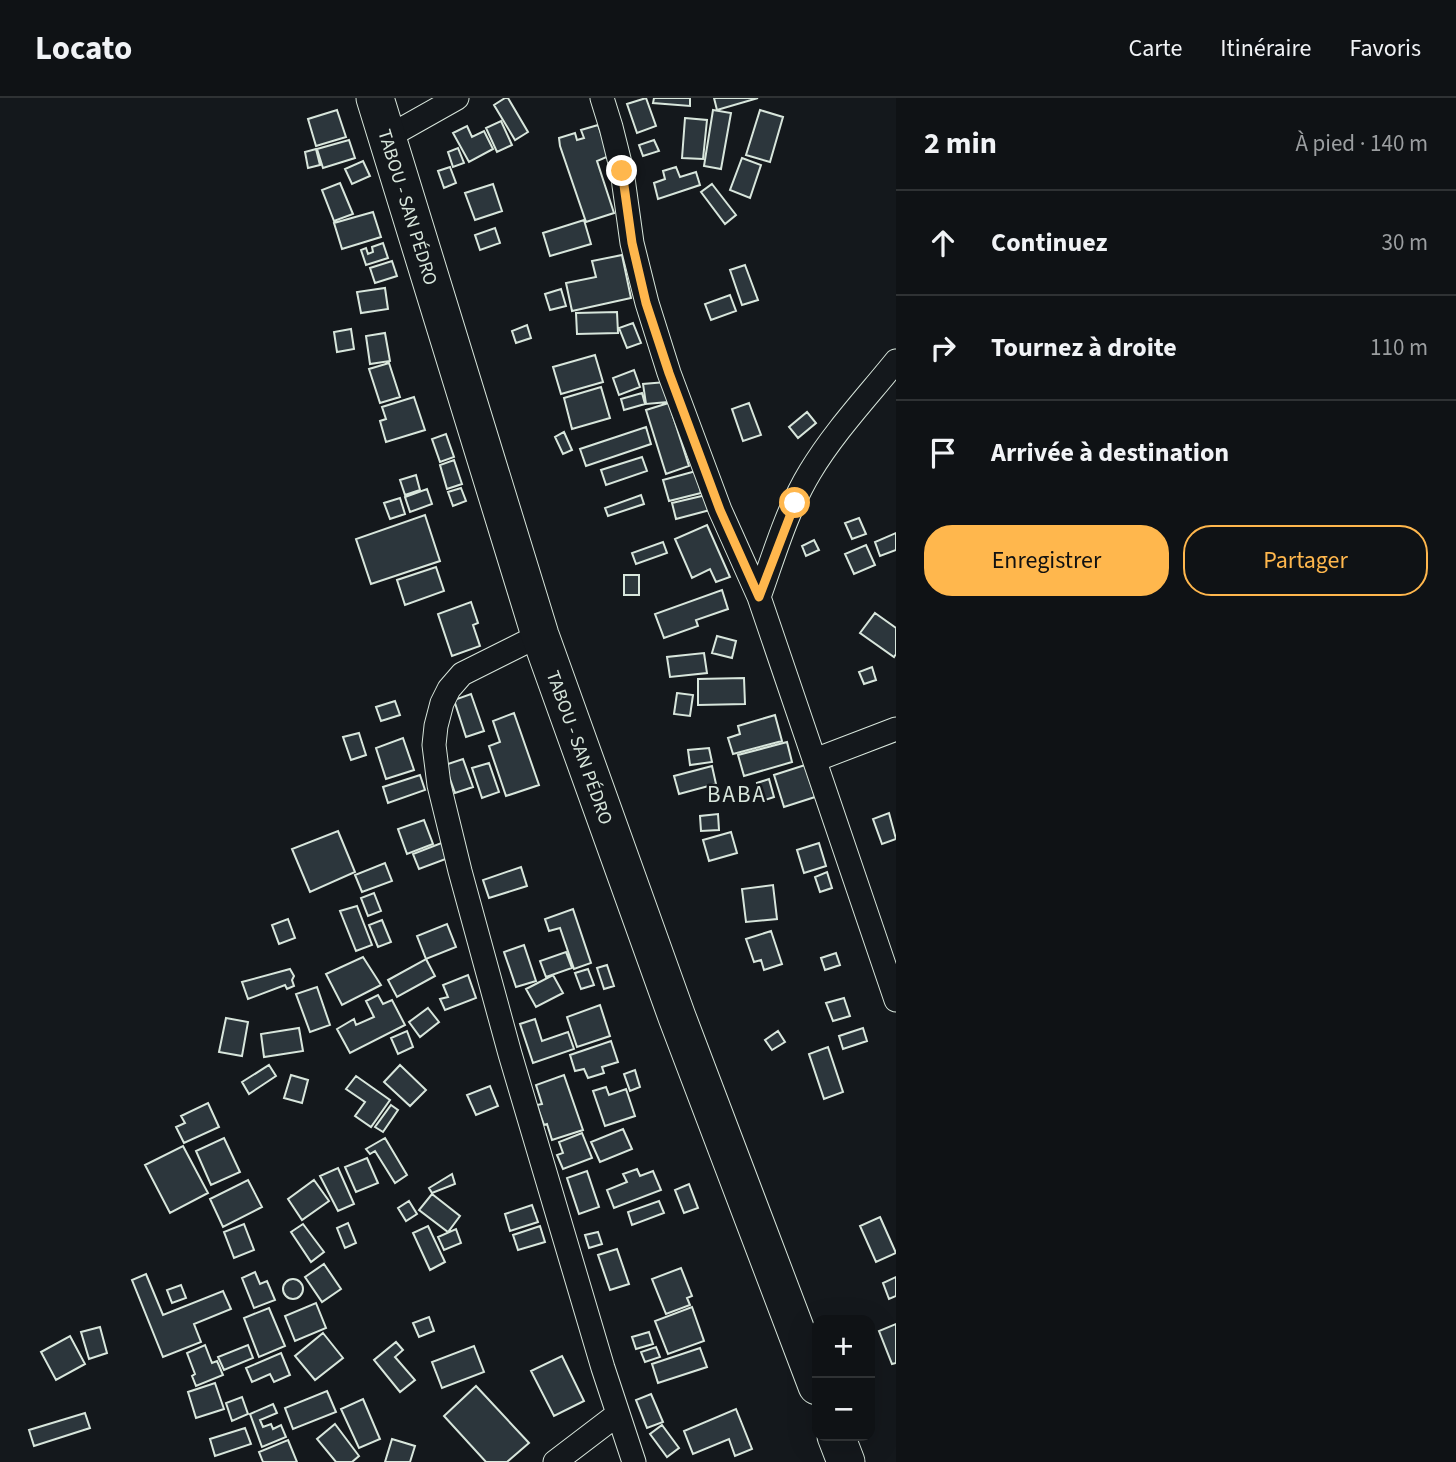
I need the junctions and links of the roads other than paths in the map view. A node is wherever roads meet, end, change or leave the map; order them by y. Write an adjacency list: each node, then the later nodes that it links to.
1 (375, 98): 4 (main road, TABOU - SAN PÉDRO)
2 (457, 98): 4 (street)
3 (602, 98): 6 (street)
4 (386, 138): 7 (main road, TABOU - SAN PÉDRO)
5 (896, 361): 6 (street)
6 (759, 597): 9 (street)
7 (540, 635): 11 (main road, TABOU - SAN PÉDRO); 12 (street)
8 (896, 729): 9 (street)
9 (815, 760): 10 (street)
10 (896, 1000)
11 (814, 1378)
12 (618, 1414): 14 (street); 15 (street)
13 (838, 1441): 16 (main road)
14 (555, 1462)
15 (635, 1462)
16 (846, 1462)

